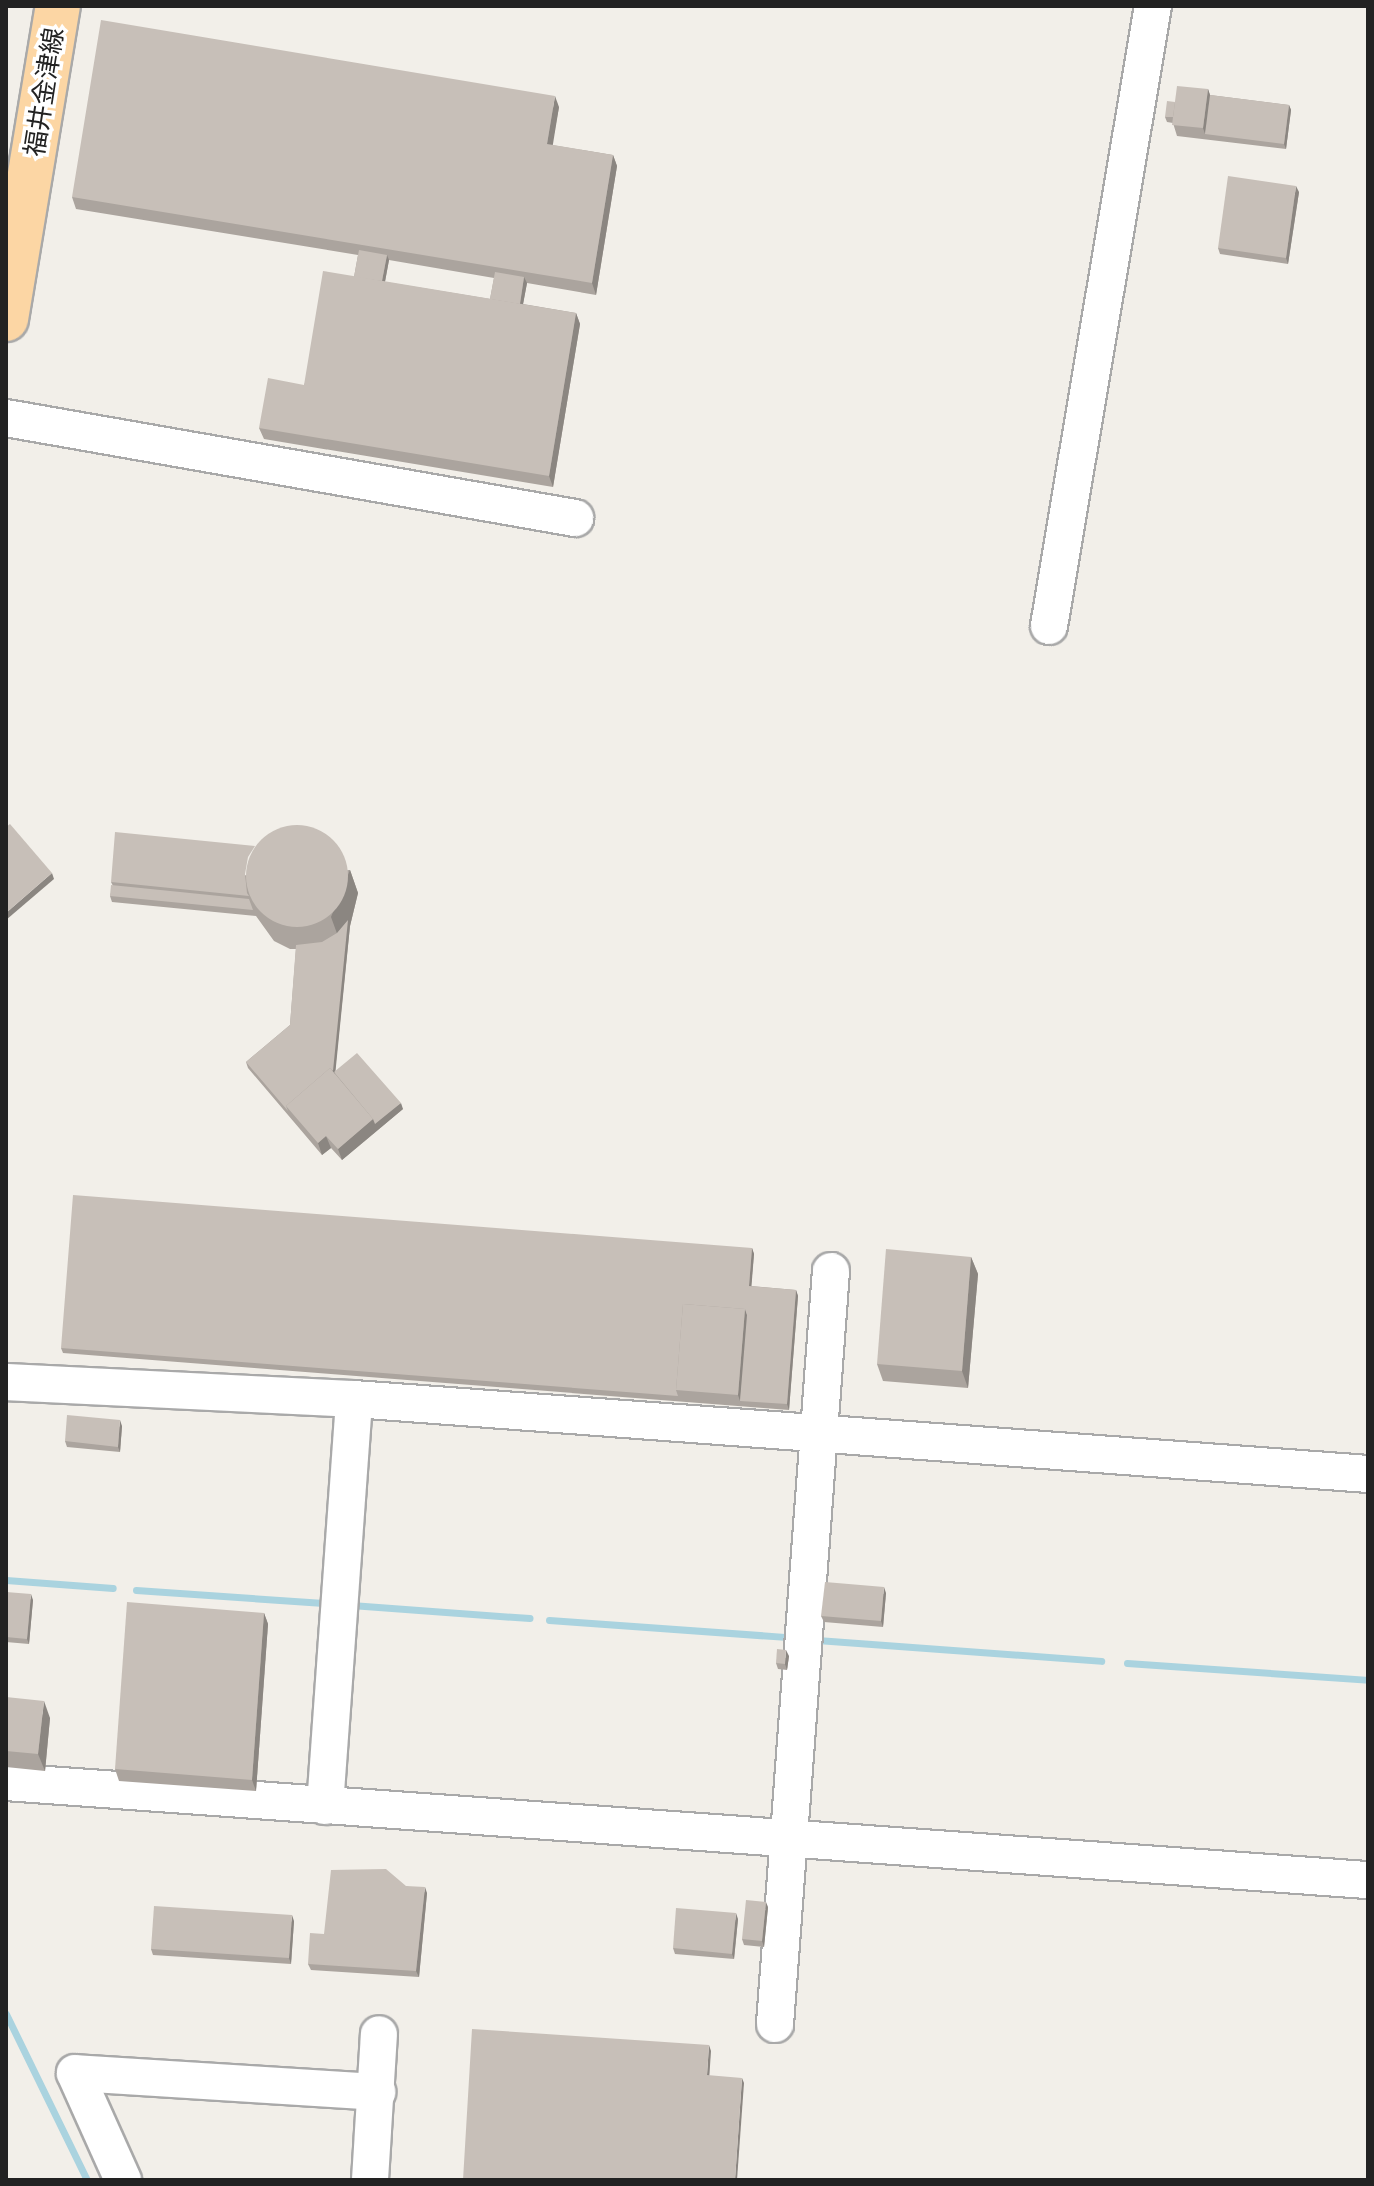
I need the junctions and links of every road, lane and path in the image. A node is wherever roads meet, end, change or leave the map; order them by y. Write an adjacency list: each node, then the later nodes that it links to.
1 (58, 6): 3 (main road, 福井金津線)
2 (1153, 6): 7 (street)
3 (13, 234): 4 (main road, 福井金津線)
4 (6, 319)
5 (6, 418): 6 (street)
6 (575, 518)
7 (1049, 626)
8 (831, 1271): 11 (street)
9 (6, 1382): 10 (street)
10 (354, 1399): 11 (street); 14 (street)
11 (817, 1433): 12 (street); 15 (street)
12 (1368, 1474)
13 (6, 1782): 14 (street)
14 (325, 1806): 15 (street)
15 (787, 1840): 16 (street); 17 (street)
16 (1368, 1880)
17 (775, 2024)
18 (379, 2034): 19 (street)
19 (377, 2092): 20 (street); 21 (street)
20 (123, 2180)
21 (370, 2180)

